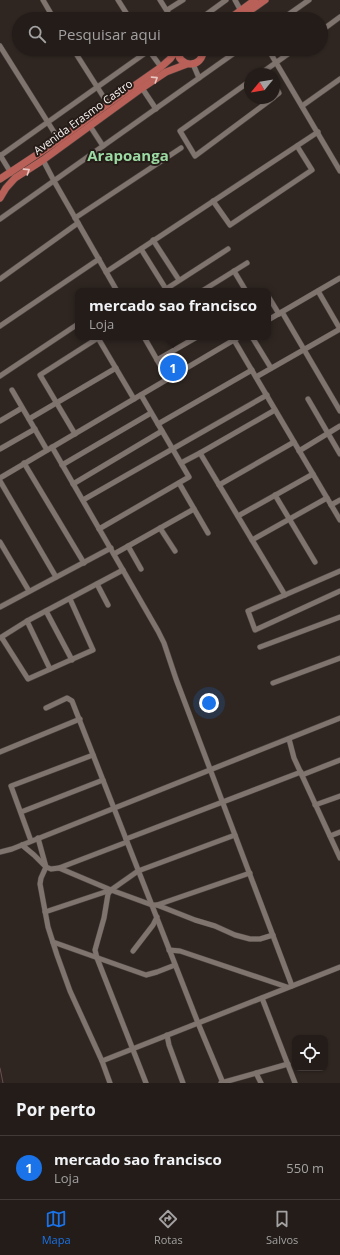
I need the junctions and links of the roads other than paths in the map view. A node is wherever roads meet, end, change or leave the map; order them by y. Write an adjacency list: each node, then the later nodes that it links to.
1 (42, 0): 12 (street)
2 (118, 0): 13 (street)
3 (160, 0): 11 (street)
4 (183, 0): 11 (street)
5 (226, 0): 14 (street)
6 (235, 0): 15 (street)
7 (255, 0): 16 (main road)
8 (265, 0): 17 (main road)
9 (309, 0): 10 (street)
10 (300, 2): 18 (street)
11 (167, 10)
12 (50, 12)
13 (126, 12)
14 (210, 12)
15 (244, 12)
16 (247, 12)
17 (249, 12)
18 (289, 12)
19 (340, 17): 20 (street)
20 (328, 26)
21 (0, 46): 44 (street)
22 (78, 56): 38 (street)
23 (141, 56): 38 (street)
24 (153, 56): 33 (street)
25 (172, 56): 33 (main road, Avenida Erasmo Castro)
26 (179, 56): 32 (main road)
27 (202, 56): 32 (main road)
28 (230, 56): 35 (street)
29 (272, 56): 31 (street)
30 (285, 56): 31 (street)
31 (276, 62): 34 (street); 42 (street)
32 (190, 64): 35 (street); 39 (main road, Avenida Erasmo Castro, one-way to 32)
33 (161, 67): 40 (main road, Avenida Erasmo Castro)
34 (271, 68)
35 (199, 78): 43 (street)
36 (340, 79): 42 (street)
37 (244, 85): 41 (street)
38 (98, 87): 40 (street); 44 (street)
39 (142, 88): 43 (street); 45 (main road, Avenida Erasmo Castro)
40 (108, 104): 47 (main road, Avenida Erasmo Castro)
41 (264, 104)
42 (302, 106): 46 (street)
43 (156, 108): 48 (street)
44 (48, 122): 47 (street); 51 (street)
45 (90, 126): 48 (street); 52 (main road, Avenida Erasmo Castro)
46 (318, 132): 49 (street); 53 (street)
47 (59, 140): 54 (main road, Avenida Erasmo Castro)
48 (103, 146): 56 (street)
49 (297, 146): 58 (street); 58 (street)
50 (181, 148): 59 (street)
51 (0, 155): 54 (street)
52 (43, 160): 56 (street); 57 (main road, Avenida Erasmo Castro, one-way to 52)
53 (340, 171)
54 (11, 172): 55 (main road, Avenida Erasmo Castro)
55 (0, 179)
56 (54, 181): 59 (street); 60 (street)
57 (0, 198)
58 (214, 201): 62 (street)
59 (75, 218): 61 (street)
60 (0, 219)
61 (78, 223): 65 (street); 70 (street)
62 (153, 240): 63 (street); 71 (street)
63 (141, 249): 68 (street); 73 (street)
64 (228, 249): 71 (street)
65 (99, 260): 68 (street); 81 (street)
66 (247, 263): 67 (street)
67 (234, 271): 75 (street); 76 (street)
68 (106, 272): 72 (street)
69 (340, 278): 77 (street)
70 (0, 279)
71 (179, 280): 74 (street)
72 (115, 288)
73 (163, 288)
74 (167, 288)
75 (207, 288)
76 (244, 288)
77 (318, 291): 79 (street); 83 (street)
78 (271, 300): 79 (street)
79 (280, 313): 80 (street); 91 (street)
80 (271, 318)
81 (0, 326)
82 (75, 326): 96 (street)
83 (340, 329): 91 (street)
84 (95, 340): 104 (street)
85 (99, 340): 93 (street)
86 (146, 340): 92 (street)
87 (192, 340): 92 (street)
88 (233, 340): 98 (street)
89 (237, 340): 95 (street)
90 (254, 340): 94 (street)
91 (304, 350): 94 (street); 107 (street)
92 (157, 360): 98 (street)
93 (116, 368): 102 (street); 104 (street)
94 (271, 368): 97 (street)
95 (252, 370): 97 (street); 111 (street)
96 (1, 375)
97 (256, 377): 101 (street)
98 (168, 379): 100 (street)
99 (12, 390): 105 (street)
100 (141, 395): 102 (street); 108 (street)
101 (267, 396): 106 (street); 119 (street)
102 (134, 399): 116 (street)
103 (308, 399): 115 (street)
104 (56, 403): 109 (street); 116 (street)
105 (22, 408): 109 (street); 110 (street)
106 (275, 410): 117 (street); 122 (street)
107 (340, 411)
108 (152, 413): 111 (street); 126 (street)
109 (29, 419): 113 (street)
110 (0, 421)
111 (158, 424): 114 (street)
112 (340, 426): 115 (street)
113 (35, 429): 118 (street); 120 (street)
114 (162, 431): 119 (street); 131 (street)
115 (328, 433): 121 (street); 123 (street)
116 (75, 434): 118 (street)
117 (294, 442): 121 (street); 132 (street)
118 (49, 448): 124 (street); 126 (street)
119 (172, 448): 125 (street); 135 (street)
120 (0, 449)
121 (299, 450): 127 (street)
122 (200, 453): 125 (street); 132 (street)
123 (340, 454)
124 (24, 463): 128 (street); 152 (street)
125 (181, 463): 130 (street)
126 (62, 465): 131 (street)
127 (313, 474): 133 (street); 134 (street)
128 (0, 478)
129 (0, 481): 156 (street)
130 (179, 483): 138 (street); 143 (street)
131 (73, 484): 135 (street)
132 (219, 484): 139 (street)
133 (275, 495): 139 (street); 140 (street)
134 (327, 498): 137 (street); 140 (street)
135 (83, 500): 143 (street)
136 (340, 500): 137 (street)
137 (331, 505): 141 (street)
138 (194, 509): 142 (street); 144 (street)
139 (238, 516): 145 (street)
140 (289, 519): 145 (street); 151 (street)
141 (340, 520)
142 (160, 528): 147 (street); 149 (street)
143 (99, 529): 148 (street)
144 (208, 533)
145 (252, 540): 160 (street)
146 (0, 542): 158 (street)
147 (128, 546): 150 (street); 153 (street)
148 (110, 548): 150 (street); 152 (street)
149 (175, 551)
150 (114, 554): 154 (street)
151 (315, 562)
152 (84, 563): 156 (street)
153 (141, 569)
154 (123, 570): 157 (street); 180 (street)
155 (340, 571): 160 (street)
156 (56, 577): 158 (street)
157 (97, 584): 161 (street); 162 (street)
158 (30, 591): 163 (street)
159 (340, 591): 160 (street)
160 (285, 595)
161 (70, 598): 164 (street); 170 (street)
162 (108, 605)
163 (0, 607)
164 (46, 611): 166 (street); 170 (street)
165 (340, 617): 168 (street)
166 (26, 621): 167 (street); 171 (street)
167 (1, 638): 171 (street)
168 (260, 647)
169 (340, 658): 172 (street)
170 (72, 660): 171 (street)
171 (50, 670)
172 (273, 684)
173 (46, 708): 175 (street)
174 (340, 718): 176 (street)
175 (80, 720): 177 (street); 178 (street)
176 (288, 739): 180 (street); 181 (street)
177 (0, 752)
178 (94, 755): 182 (street); 187 (street)
179 (340, 760): 181 (street)
180 (211, 770): 184 (street); 186 (street)
181 (301, 774): 184 (street); 185 (street)
182 (103, 780): 186 (street); 187 (street)
183 (340, 796): 185 (street)
184 (223, 802): 189 (street); 193 (street)
185 (315, 805): 190 (street)
186 (114, 808): 191 (street); 193 (street)
187 (20, 812): 192 (street)
188 (340, 832): 190 (street)
189 (235, 835): 199 (street); 200 (street)
190 (330, 836): 196 (street)
191 (38, 838): 192 (street); 197 (street)
192 (31, 841): 194 (street)
193 (127, 841): 198 (street); 199 (street)
194 (22, 845): 195 (street); 197 (street)
195 (0, 852)
196 (340, 858)
197 (46, 868): 198 (street); 203 (street)
198 (59, 868): 201 (street)
199 (138, 871): 201 (street); 202 (street)
200 (250, 873): 202 (street); 205 (street)
201 (111, 890): 202 (street); 203 (street); 211 (street)
202 (154, 905): 204 (street); 205 (street)
203 (45, 912): 206 (street)
204 (157, 917): 208 (street); 209 (street)
205 (273, 935): 214 (street)
206 (53, 942): 207 (street); 210 (street)
207 (63, 946): 210 (street); 211 (street)
208 (169, 950): 212 (street); 214 (street)
209 (133, 951)
210 (57, 955): 219 (street)
211 (97, 958): 212 (street); 218 (street)
212 (175, 965): 216 (street)
213 (340, 967): 214 (street)
214 (289, 987): 215 (street)
215 (262, 998): 216 (street); 220 (street)
216 (198, 1023): 217 (street); 225 (street)
217 (167, 1035): 218 (street); 224 (street)
218 (133, 1048): 219 (street); 223 (street)
219 (102, 1061): 222 (street)
220 (288, 1064): 221 (street); 227 (street)
221 (256, 1073): 225 (street); 226 (street)
222 (110, 1083)
223 (146, 1083)
224 (183, 1083)
225 (222, 1083)
226 (261, 1083)
227 (295, 1083)

